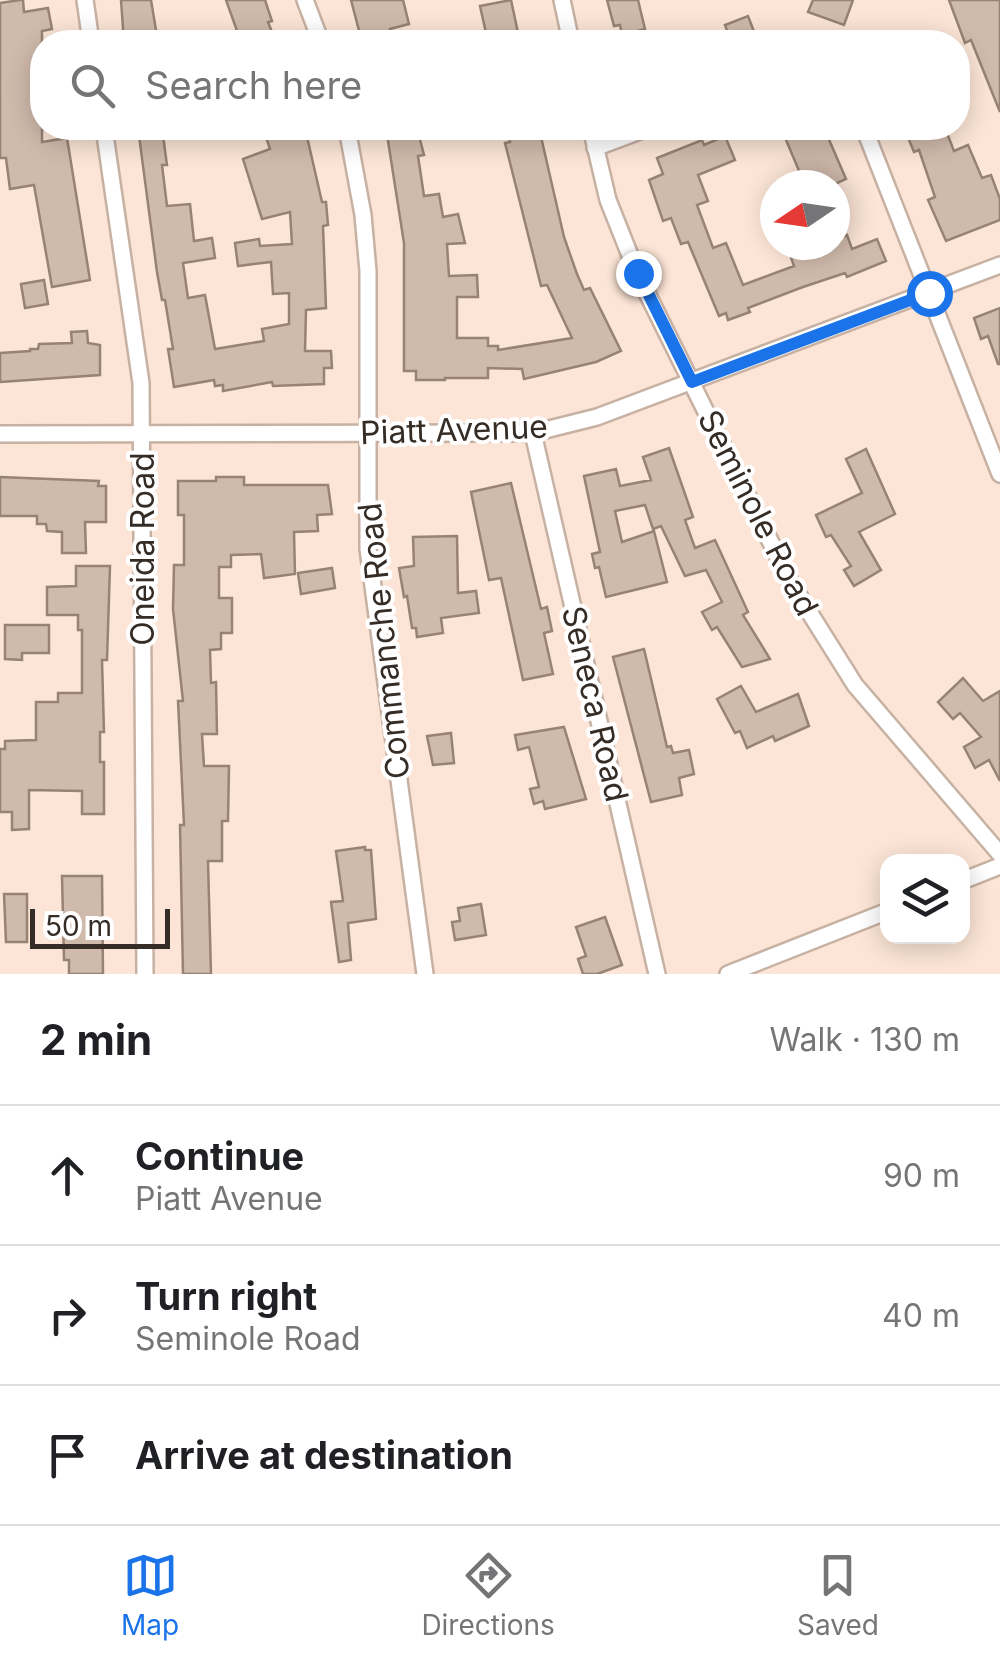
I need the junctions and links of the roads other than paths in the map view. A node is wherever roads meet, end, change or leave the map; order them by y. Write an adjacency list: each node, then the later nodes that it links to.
1 (85, 0): 4 (street)
2 (305, 0): 5 (street)
3 (562, 0): 6 (street)
4 (89, 30)
5 (316, 30)
6 (568, 30)
7 (106, 140): 19 (street, Oneida Road)
8 (349, 140): 18 (street, Commanche Road)
9 (593, 140): 12 (street, Seminole Road)
10 (616, 140): 12 (street)
11 (869, 140): 14 (street)
12 (595, 148): 15 (street, Seminole Road)
13 (1000, 265): 14 (street, Piatt Avenue)
14 (929, 293): 15 (street, Piatt Avenue); 20 (street)
15 (692, 382): 16 (street, Piatt Avenue); 21 (street, Seminole Road)
16 (532, 433): 18 (street, Piatt Avenue); 27 (street, Seneca Road)
17 (0, 434): 19 (street, Piatt Avenue)
18 (369, 434): 19 (street, Piatt Avenue); 26 (street, Commanche Road)
19 (143, 435): 25 (street, Oneida Road)
20 (1000, 474)
21 (1000, 854)
22 (1000, 866): 23 (street)
23 (970, 878)
24 (880, 913): 28 (street)
25 (144, 974)
26 (425, 974)
27 (657, 974)
28 (728, 974)

